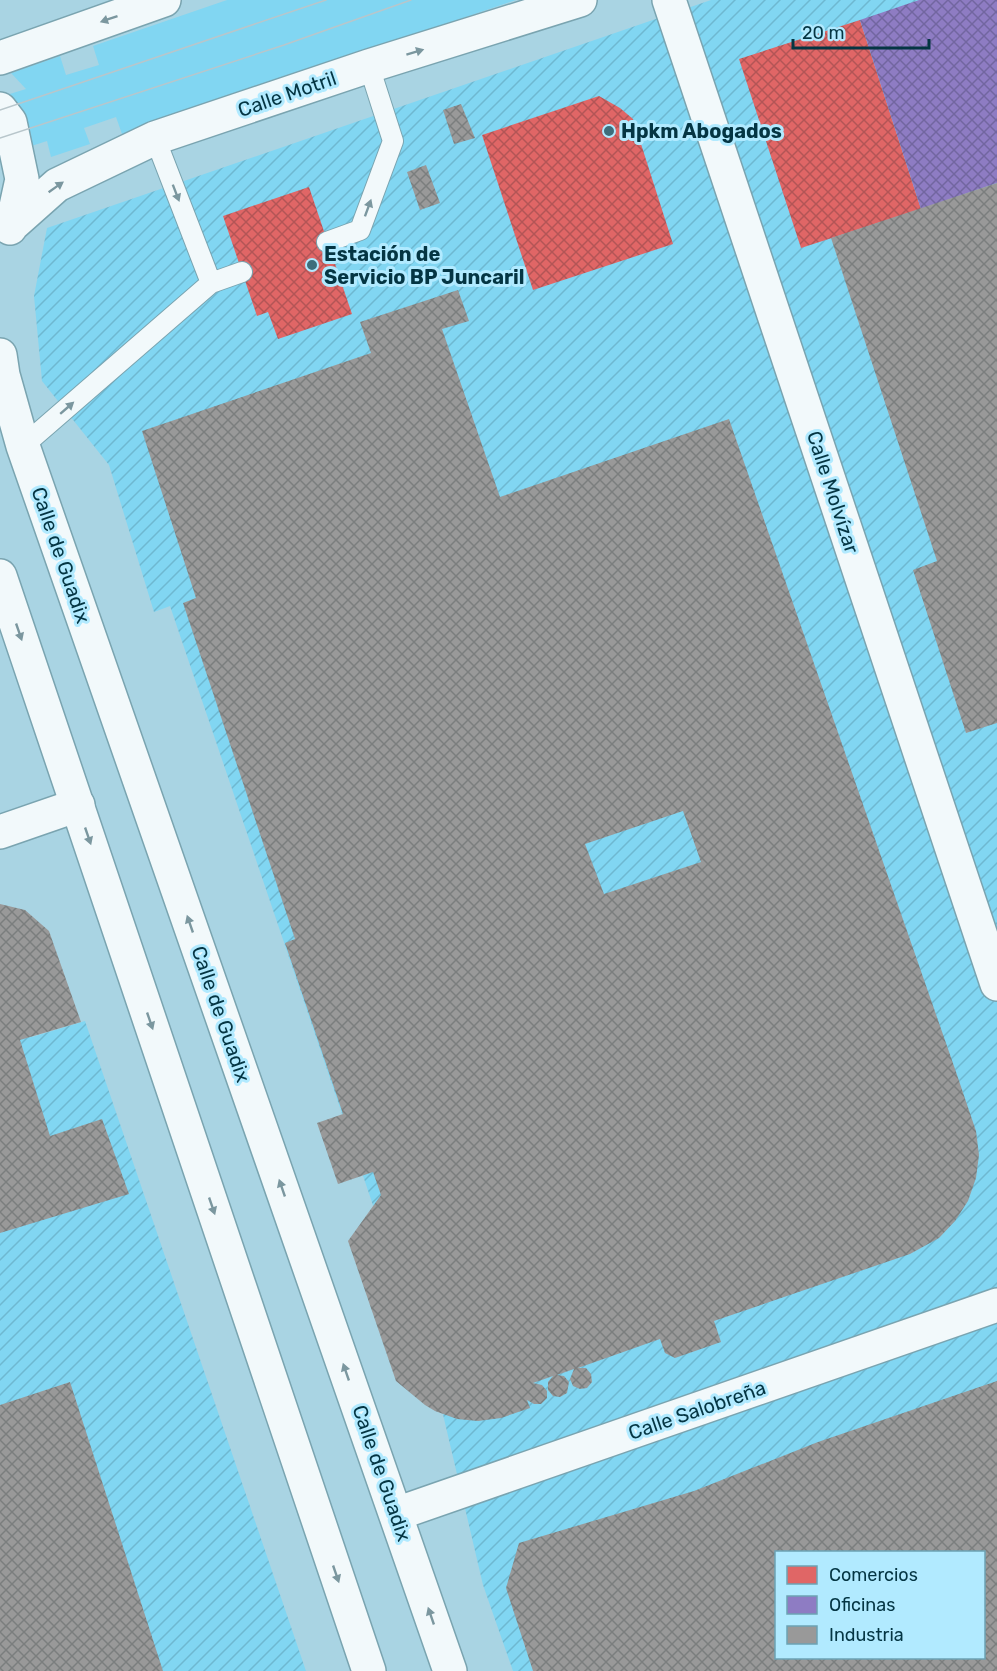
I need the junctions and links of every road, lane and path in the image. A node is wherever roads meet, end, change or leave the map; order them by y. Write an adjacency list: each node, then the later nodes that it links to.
1 (164, 0): 4 (street, one-way to 4)
2 (580, 0): 5 (street, Calle Motril, one-way to 2)
3 (669, 0): 17 (street, Calle Molvízar)
4 (0, 58)
5 (369, 66): 7 (street, Calle Motril); 9 (lane, one-way to 5)
6 (0, 109): 8 (street)
7 (155, 138): 8 (street, Calle Motril, one-way to 7); 11 (lane, one-way to 11)
8 (6, 234)
9 (327, 242)
10 (242, 272): 11 (lane)
11 (211, 283): 13 (lane, one-way to 11)
12 (0, 355): 13 (street, Calle de Guadix)
13 (23, 446): 19 (street, Calle de Guadix, one-way to 13)
14 (0, 576): 15 (street, one-way to 15)
15 (78, 805): 16 (street); 20 (street, one-way to 20)
16 (0, 832)
17 (997, 984)
18 (997, 1305): 19 (street, Calle Salobreña)
19 (396, 1514): 21 (street, Calle de Guadix, one-way to 19)
20 (369, 1671)
21 (450, 1671)

